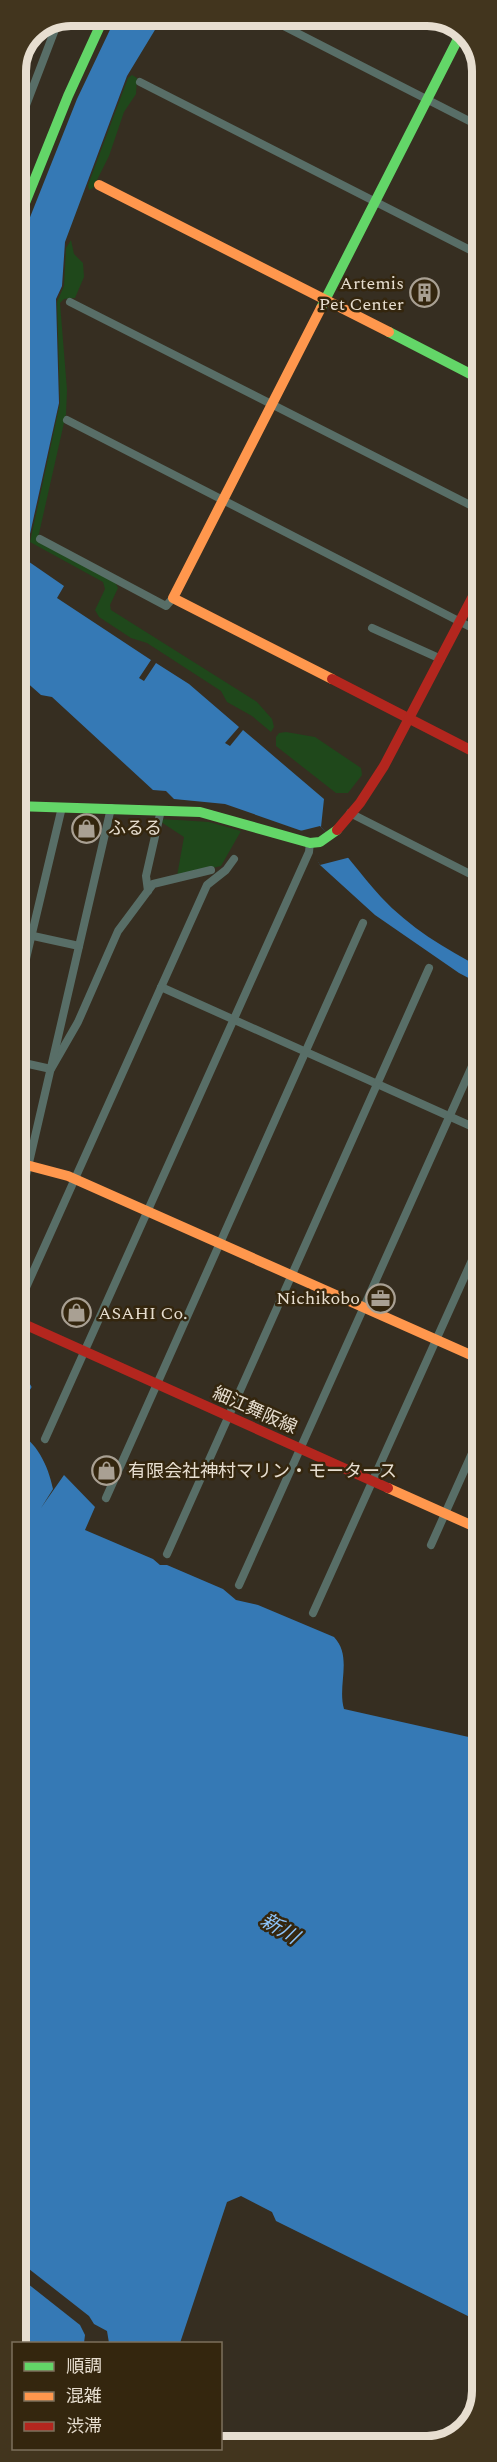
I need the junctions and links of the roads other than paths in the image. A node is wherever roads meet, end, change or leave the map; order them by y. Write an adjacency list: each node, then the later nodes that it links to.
1 (100, 26): 10 (street)
2 (284, 26): 6 (street)
3 (56, 28): 7 (street)
4 (458, 39): 6 (street)
5 (140, 82): 11 (street)
6 (427, 99): 8 (street); 11 (street)
7 (26, 105)
8 (471, 121)
9 (99, 185): 13 (street)
10 (26, 201)
11 (375, 202): 12 (street); 13 (street)
12 (471, 250)
13 (325, 300): 15 (street); 16 (street)
14 (70, 302): 16 (street)
15 (471, 374)
16 (272, 404): 18 (street); 19 (street)
17 (67, 420): 18 (street)
18 (223, 500): 21 (street); 23 (street)
19 (471, 505)
20 (40, 539): 21 (street)
21 (173, 598): 27 (street)
22 (471, 600): 23 (street)
23 (460, 622): 25 (street); 26 (street)
24 (372, 628): 26 (street)
25 (471, 628)
26 (441, 659): 27 (street)
27 (410, 720): 28 (street); 33 (street)
28 (471, 751)
29 (26, 806): 30 (street)
30 (62, 807): 31 (street); 41 (street)
31 (111, 808): 32 (street); 42 (street)
32 (161, 810): 34 (street); 38 (street)
33 (350, 813): 34 (street); 37 (street)
34 (309, 847): 46 (street)
35 (234, 859): 45 (street)
36 (211, 870): 38 (street)
37 (471, 875)
38 (148, 891): 50 (street)
39 (363, 923): 47 (street)
40 (26, 935): 41 (street)
41 (31, 936): 42 (street); 43 (street)
42 (79, 946): 50 (street)
43 (26, 958)
44 (429, 968): 51 (street)
45 (161, 987): 46 (street); 57 (street)
46 (233, 1019): 47 (street); 58 (street)
47 (305, 1052): 51 (street); 59 (street)
48 (26, 1063): 50 (street)
49 (471, 1068): 52 (street)
50 (51, 1069): 55 (street)
51 (377, 1084): 52 (street); 61 (street)
52 (450, 1116): 53 (street); 63 (street)
53 (471, 1126)
54 (26, 1164): 55 (street)
55 (29, 1165): 56 (street); 57 (street)
56 (26, 1177)
57 (75, 1179): 58 (street); 62 (street)
58 (147, 1211): 59 (street); 66 (street)
59 (220, 1243): 61 (street); 68 (street)
60 (472, 1261): 65 (street)
61 (291, 1275): 63 (street); 69 (street)
62 (26, 1288)
63 (364, 1308): 65 (street); 71 (street)
64 (26, 1325): 66 (street, 細江舞阪線)
65 (436, 1340): 67 (street); 73 (street)
66 (84, 1351): 68 (street, 細江舞阪線); 70 (street)
67 (472, 1355)
68 (156, 1384): 69 (street, 細江舞阪線); 74 (street)
69 (228, 1416): 71 (street, 細江舞阪線); 78 (street)
70 (45, 1439)
71 (300, 1449): 73 (street, 細江舞阪線); 79 (street)
72 (472, 1454): 75 (street)
73 (373, 1481): 75 (street, 細江舞阪線); 80 (street)
74 (105, 1498)
75 (445, 1514): 76 (street, 細江舞阪線); 77 (street)
76 (472, 1526)
77 (431, 1545)
78 (167, 1554)
79 (239, 1585)
80 (314, 1613)

